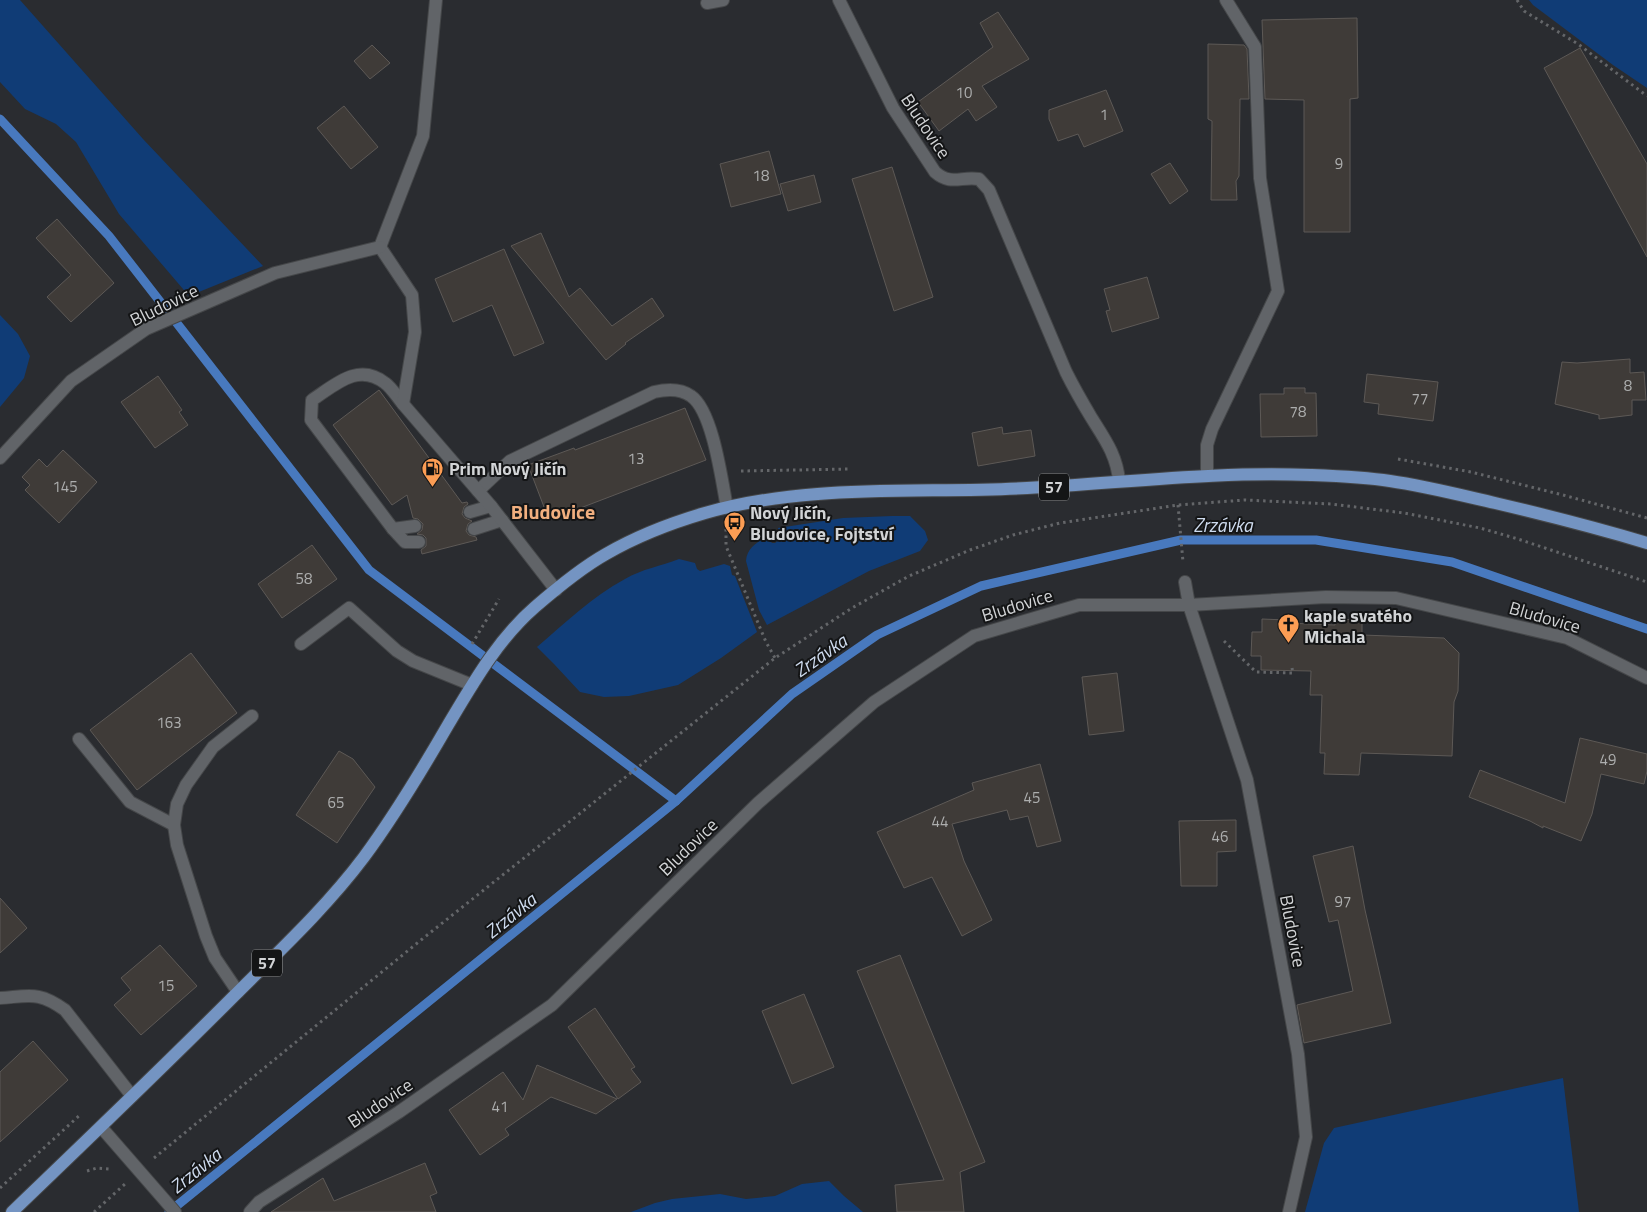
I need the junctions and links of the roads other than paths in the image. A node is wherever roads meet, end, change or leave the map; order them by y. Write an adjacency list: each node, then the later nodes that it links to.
1 (436, 0): 6 (street)
2 (722, 0): 5 (street)
3 (839, 0): 10 (street, Bludovice)
4 (1226, 0): 9 (street)
5 (707, 3)
6 (380, 247): 7 (street); 8 (street, Bludovice)
7 (403, 404): 11 (street); 17 (street)
8 (0, 458)
9 (1207, 475): 10 (main road, 57); 20 (main road, 57)
10 (1119, 481): 13 (main road, 57)
11 (478, 490): 12 (street); 13 (street)
12 (491, 506): 14 (street); 15 (street)
13 (727, 508): 22 (main road, 57)
14 (470, 512)
15 (502, 520): 18 (street); 22 (street)
16 (415, 526): 17 (street)
17 (393, 529): 19 (street)
18 (474, 529)
19 (419, 542)
20 (1647, 543)
21 (1185, 582): 23 (street, Bludovice)
22 (556, 590): 26 (main road, 57)
23 (1189, 605): 25 (street, Bludovice); 36 (street, Bludovice); 37 (street, Bludovice)
24 (301, 644): 26 (street)
25 (1647, 678)
26 (474, 681): 30 (main road, 57)
27 (252, 716): 29 (street)
28 (79, 739): 29 (street)
29 (174, 825): 30 (street)
30 (238, 992): 32 (main road, 57)
31 (0, 998): 32 (street)
32 (132, 1096): 33 (main road, 57)
33 (101, 1127): 34 (main road, 57); 35 (street)
34 (12, 1212)
35 (175, 1212)
36 (250, 1212)
37 (1289, 1212)

